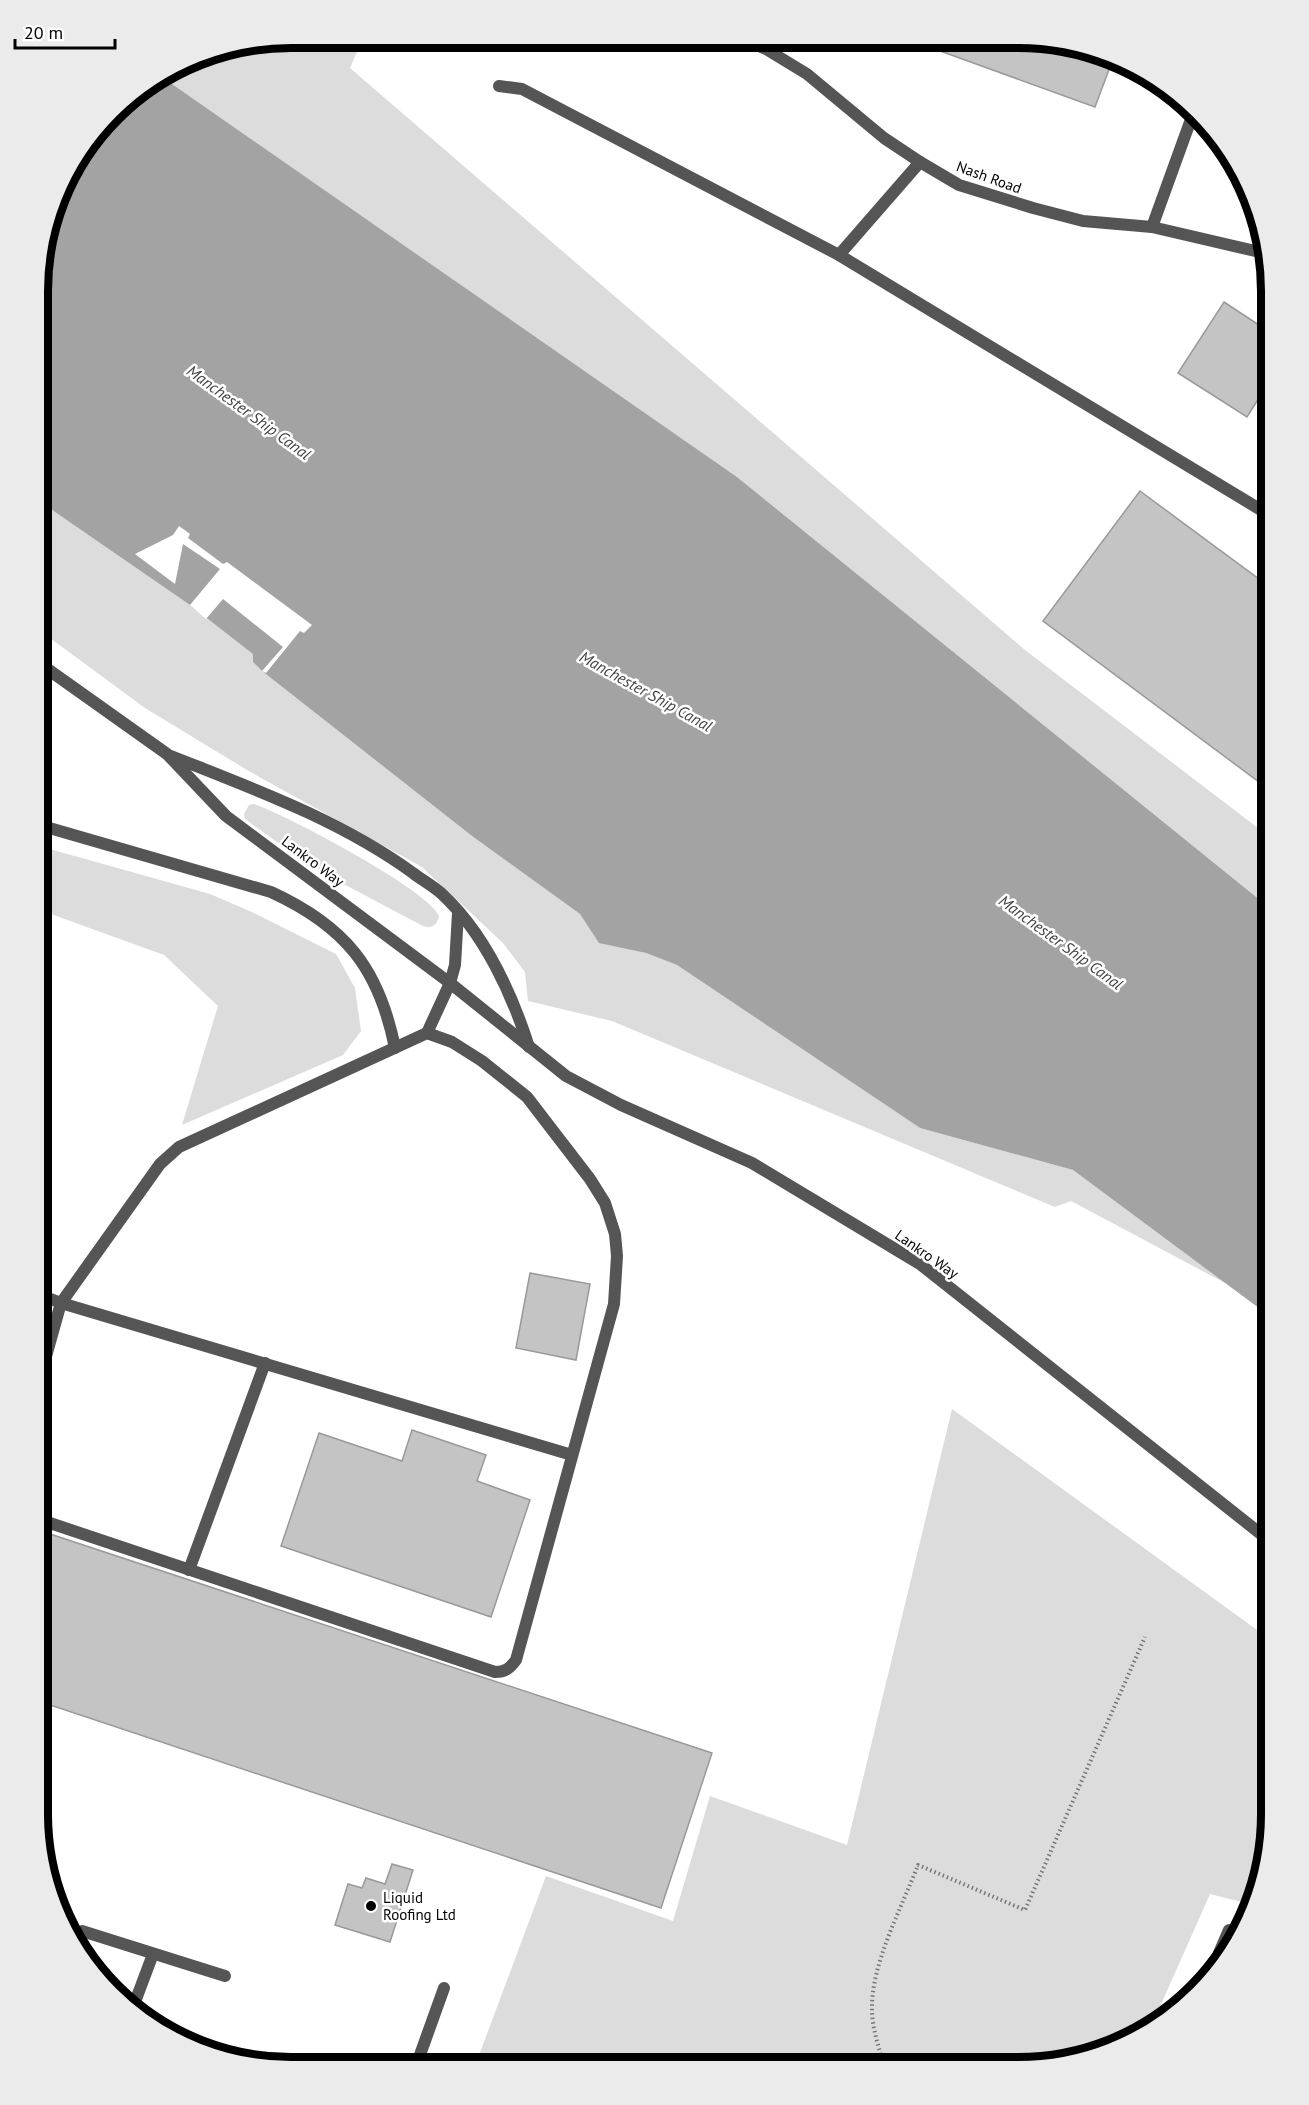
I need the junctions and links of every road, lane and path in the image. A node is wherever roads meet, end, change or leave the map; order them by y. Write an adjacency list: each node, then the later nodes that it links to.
1 (764, 48): 4 (street, Nash Road)
2 (499, 86): 7 (street)
3 (1191, 120): 5 (street)
4 (920, 162): 5 (street, Nash Road); 7 (street)
5 (1152, 227): 6 (street, Nash Road)
6 (1258, 252)
7 (839, 255): 8 (street)
8 (1261, 510)
9 (48, 669): 10 (street, Lankro Way)
10 (167, 754): 12 (street, Lankro Way); 13 (street, Lankro Way)
11 (48, 828): 16 (street)
12 (458, 913): 13 (street); 15 (street, Lankro Way)
13 (450, 983): 14 (street); 15 (street, Lankro Way)
14 (426, 1033): 16 (street); 21 (street)
15 (529, 1047): 23 (street, Lankro Way)
16 (395, 1048): 18 (street)
17 (48, 1298): 18 (street)
18 (61, 1303): 19 (street); 20 (street)
19 (48, 1349)
20 (265, 1363): 21 (street); 24 (street)
21 (573, 1455): 24 (street)
22 (48, 1522): 24 (street)
23 (1261, 1534)
24 (189, 1569)
25 (1145, 1638): 34 (path)
26 (1229, 1930): 28 (street)
27 (82, 1931): 29 (street)
28 (1223, 1945)
29 (153, 1954): 30 (street); 32 (street)
30 (225, 1976)
31 (444, 1988): 33 (street)
32 (135, 2001)
33 (419, 2057)
34 (882, 2057)

